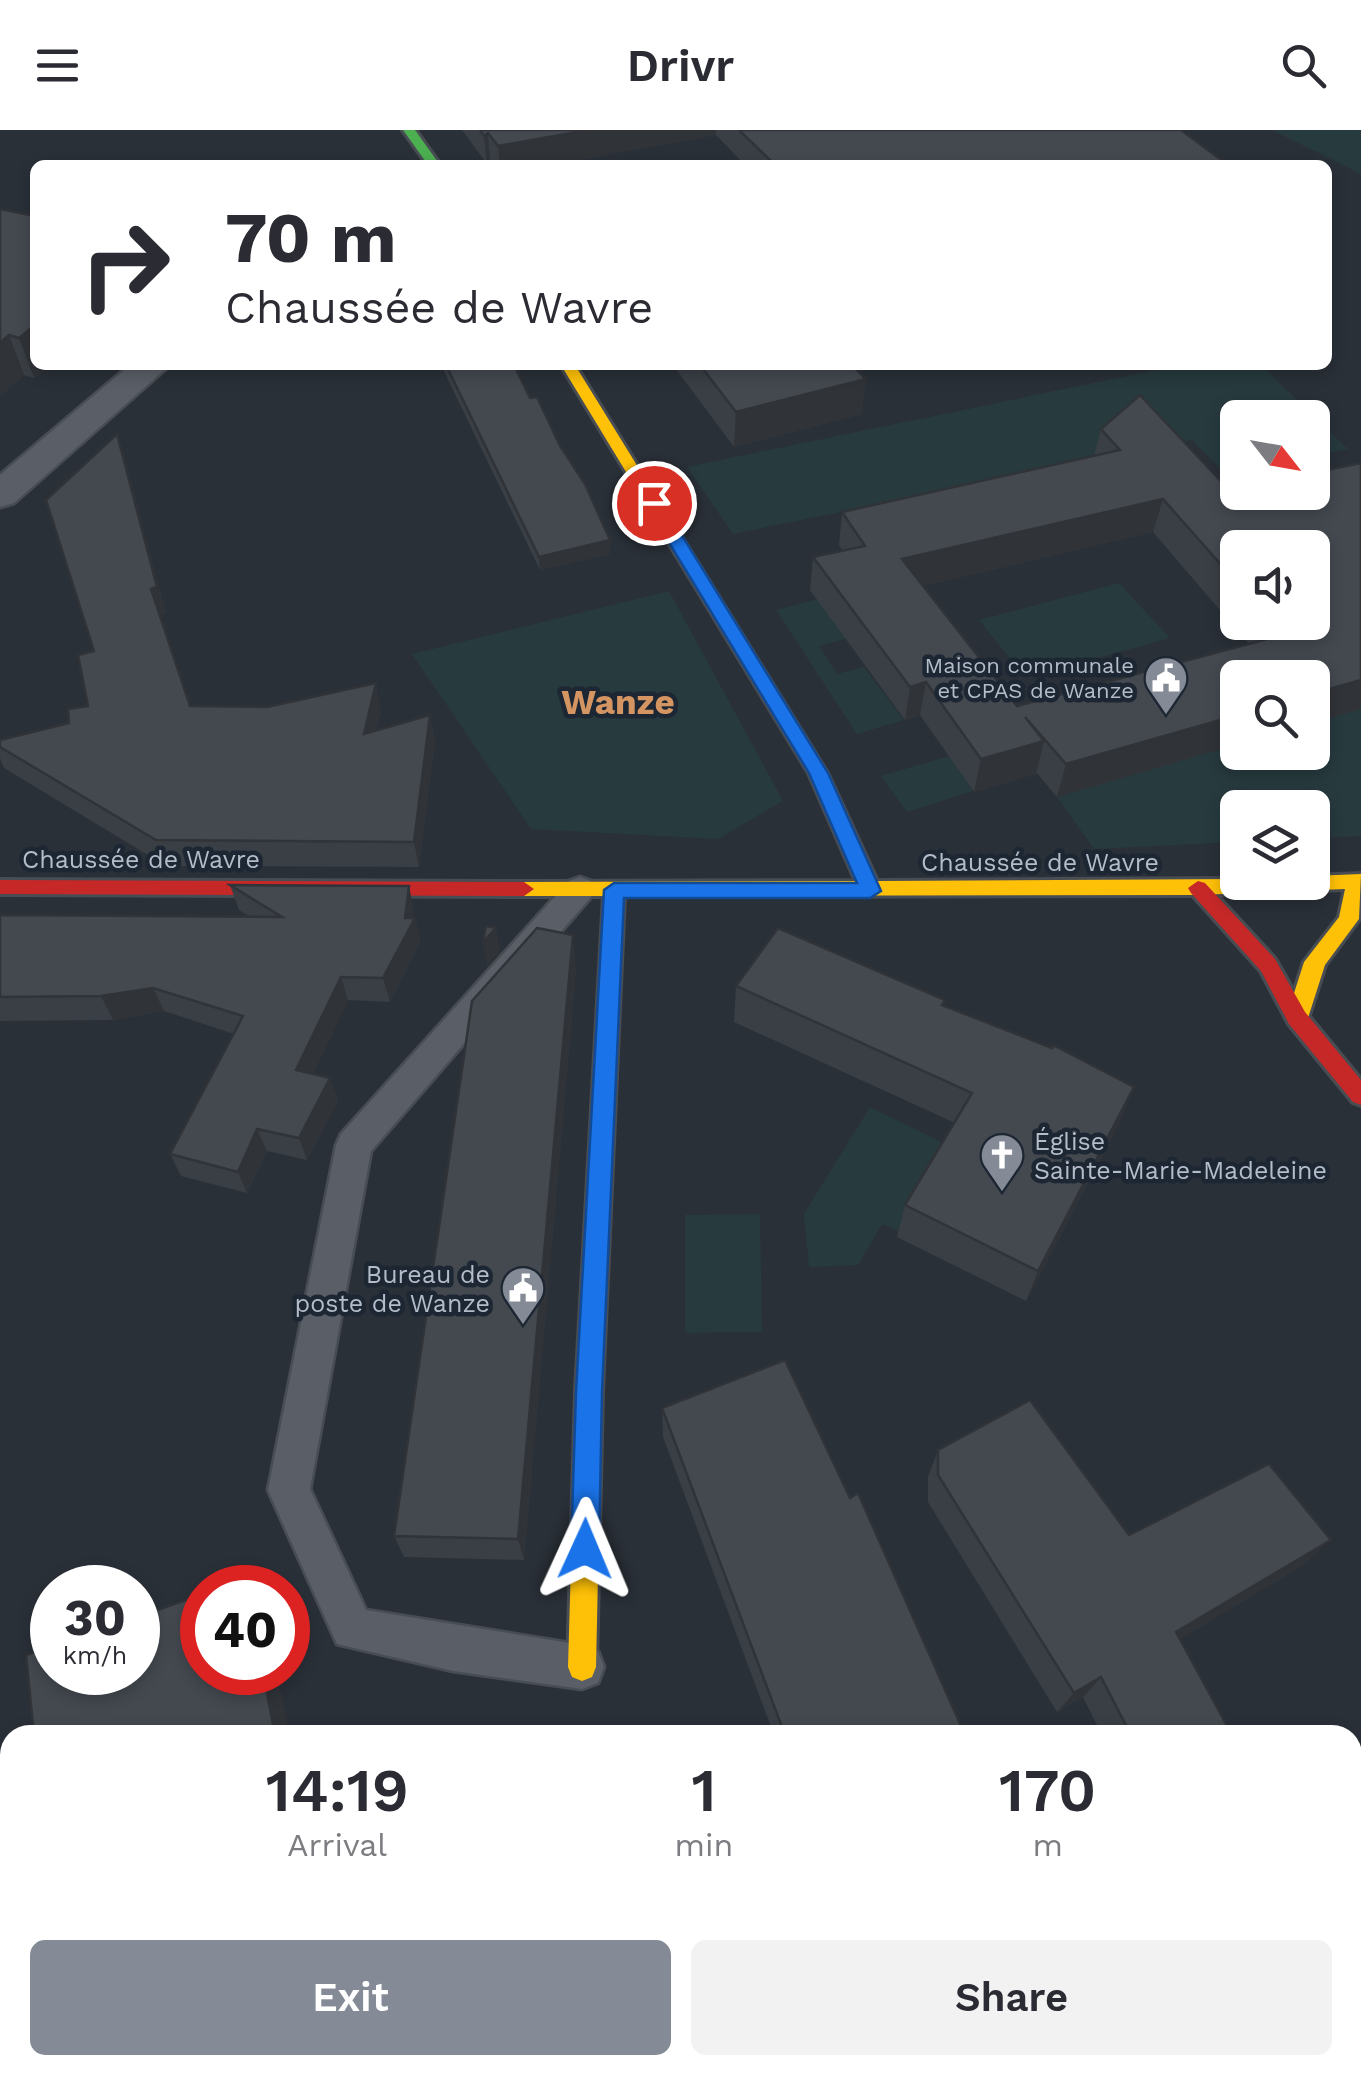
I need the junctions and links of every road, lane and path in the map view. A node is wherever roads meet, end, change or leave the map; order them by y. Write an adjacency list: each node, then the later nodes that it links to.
1 (409, 130): 2 (street)
2 (430, 160)
3 (146, 370): 5 (street)
4 (571, 370): 11 (street)
5 (0, 494)
6 (0, 878): 8 (street)
7 (1359, 882): 9 (street, Chaussée de Wavre); 12 (street)
8 (0, 887): 10 (street, Chaussée de Wavre)
9 (1198, 888): 11 (street, Chaussée de Wavre); 12 (street)
10 (597, 890): 11 (street, Chaussée de Wavre); 14 (street); 14 (lane)
11 (870, 891)
12 (1297, 1018): 13 (street)
13 (1361, 1096)
14 (582, 1667)

